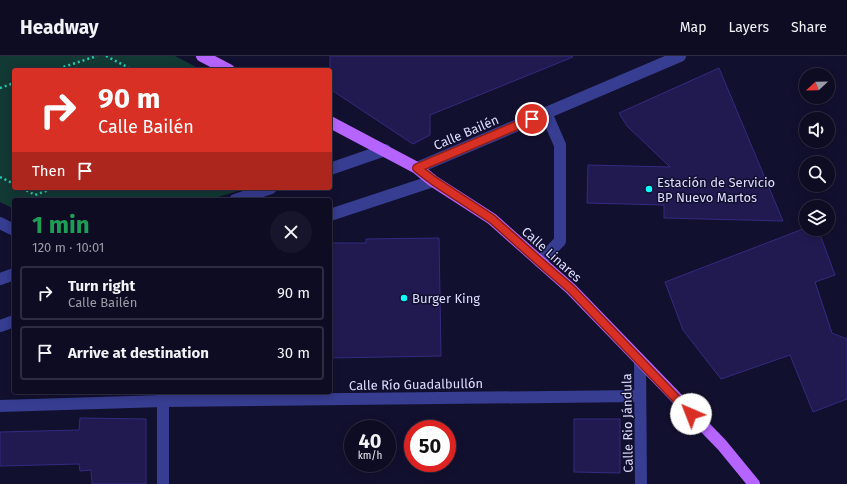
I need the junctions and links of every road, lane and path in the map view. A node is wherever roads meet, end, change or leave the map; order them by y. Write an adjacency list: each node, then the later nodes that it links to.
1 (97, 56): 5 (path)
2 (106, 56): 6 (path)
3 (202, 56): 7 (main road)
4 (680, 56): 10 (street, Calle Bailén)
5 (60, 68)
6 (129, 68)
7 (225, 68)
8 (12, 84): 9 (path)
9 (0, 88)
10 (546, 113): 14 (street, Calle Bailén); 25 (street)
11 (332, 123): 12 (main road, Calle Linares)
12 (385, 150): 13 (street); 14 (main road, Calle Linares)
13 (332, 168)
14 (417, 168): 16 (main road, Calle Linares)
15 (0, 177): 17 (path)
16 (434, 181): 22 (street); 25 (main road, Calle Linares)
17 (12, 183)
18 (26, 190): 19 (path)
19 (49, 190)
20 (265, 190): 21 (street)
21 (241, 198)
22 (332, 214)
23 (0, 223): 24 (street)
24 (12, 229)
25 (540, 262): 30 (main road, Calle Linares)
26 (12, 275): 27 (street)
27 (0, 279)
28 (12, 322): 29 (street)
29 (0, 326)
30 (640, 361): 31 (street, Calle Rio Jándula); 36 (main road, Calle Linares)
31 (640, 396): 32 (street, Calle Río Guadalbullón); 35 (street, Calle Rio Jándula)
32 (163, 397): 33 (street, Calle Río Guadalbullón); 34 (street)
33 (0, 406)
34 (163, 484)
35 (641, 484)
36 (754, 484)

